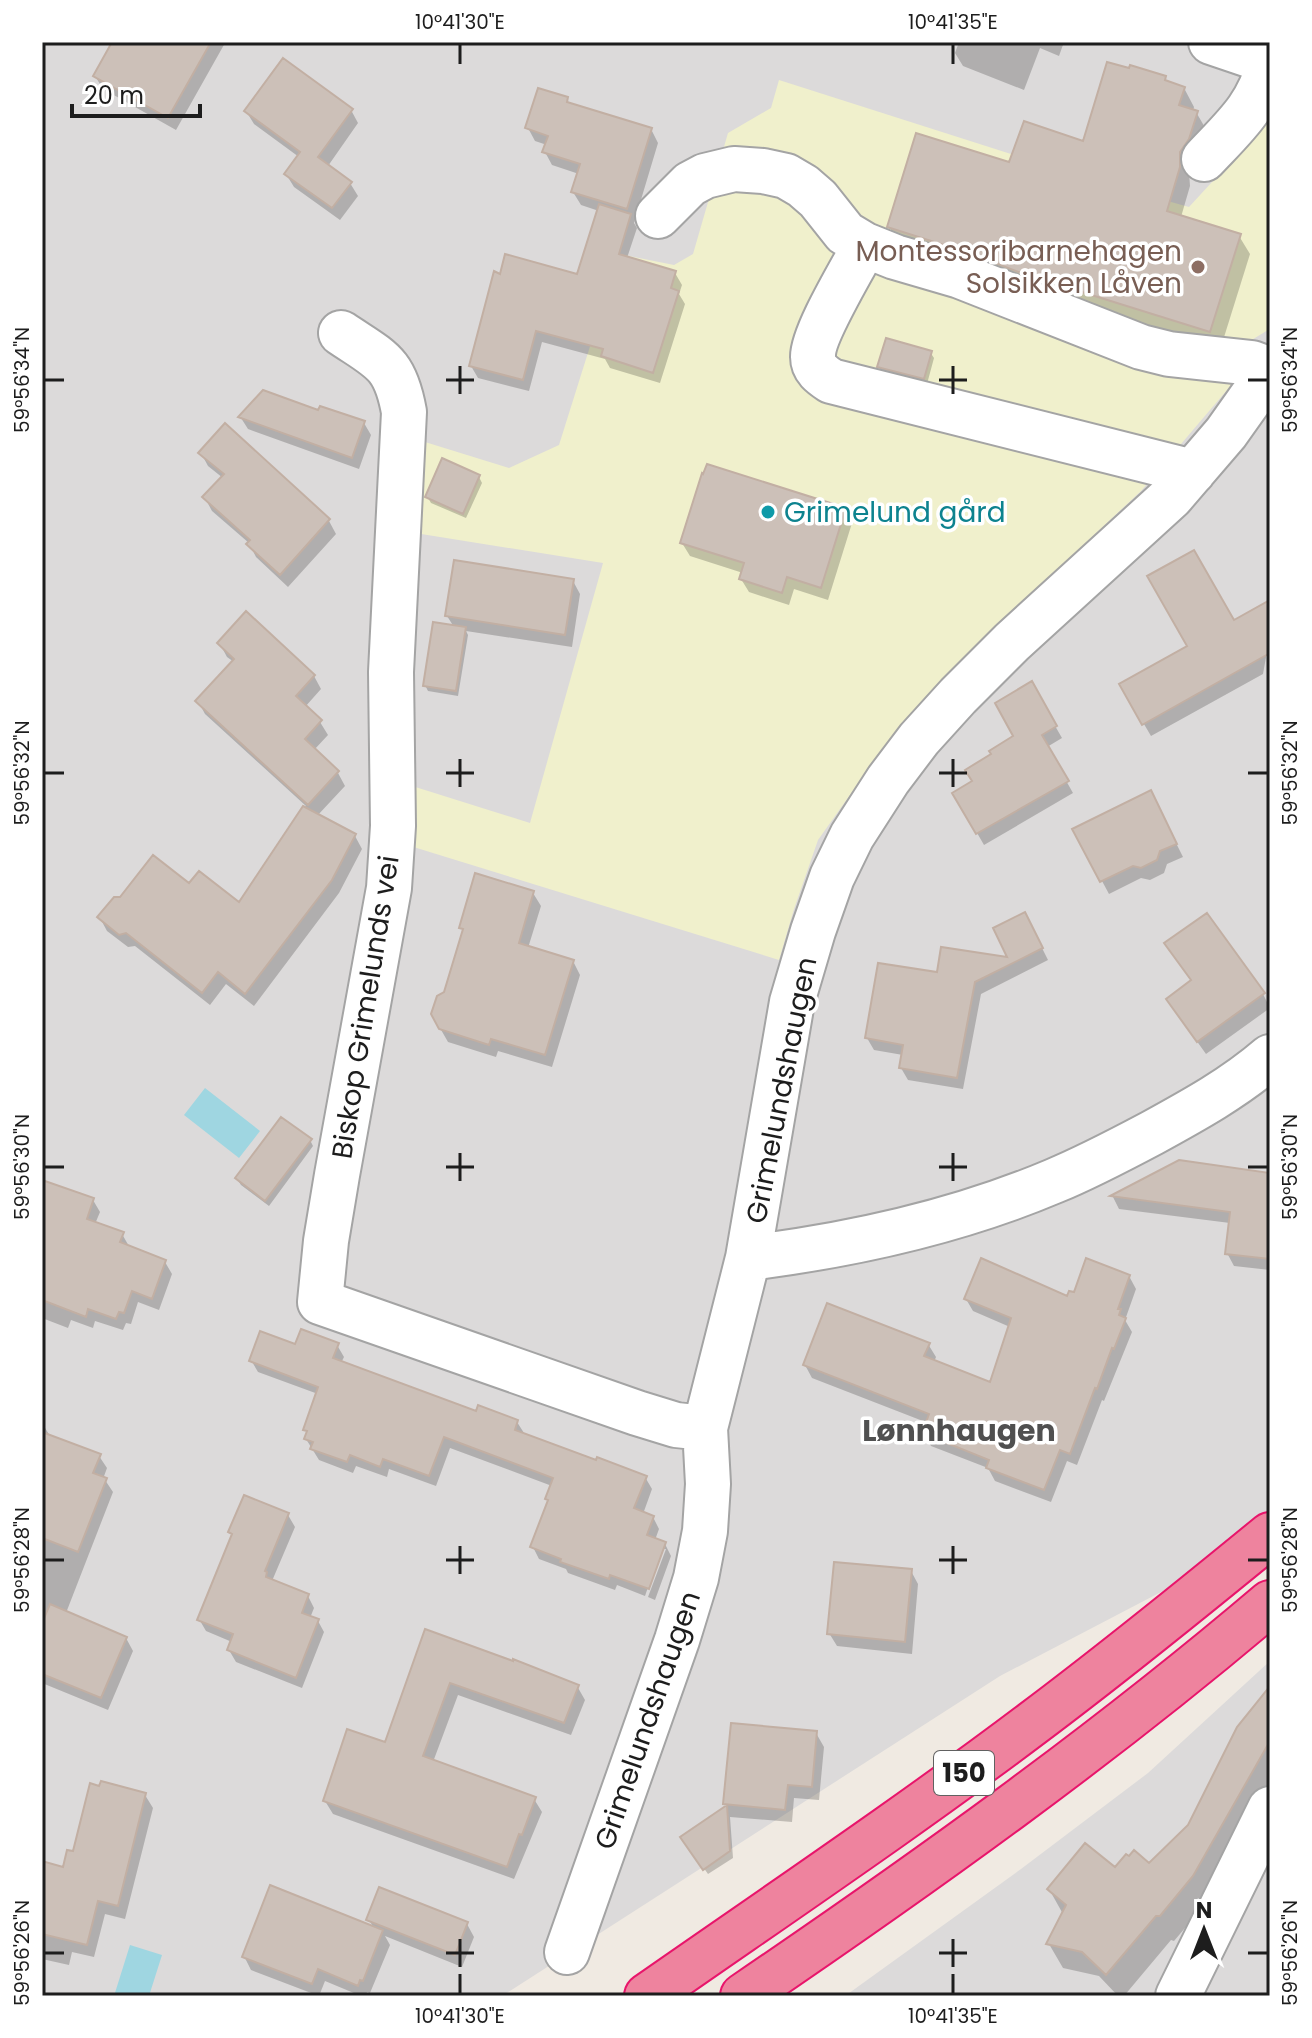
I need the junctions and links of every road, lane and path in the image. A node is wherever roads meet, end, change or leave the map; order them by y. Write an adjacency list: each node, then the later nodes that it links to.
1 (1211, 42): 2 (street)
2 (1270, 62): 3 (street)
3 (1204, 159)
4 (658, 216): 5 (street)
5 (865, 245): 7 (street); 8 (street)
6 (341, 333): 11 (street, Biskop Grimelunds vei)
7 (1269, 372): 8 (street, Grimelundshaugen)
8 (1193, 472): 10 (street, Grimelundshaugen)
9 (1270, 1057): 10 (street)
10 (748, 1258): 11 (street, Grimelundshaugen)
11 (705, 1428): 15 (street, Grimelundshaugen)
12 (1270, 1535): 16 (highway, 150)
13 (1270, 1603): 17 (highway, 150)
14 (1270, 1809): 18 (street)
15 (567, 1952)
16 (647, 1996)
17 (743, 1996)
18 (1178, 1996)

